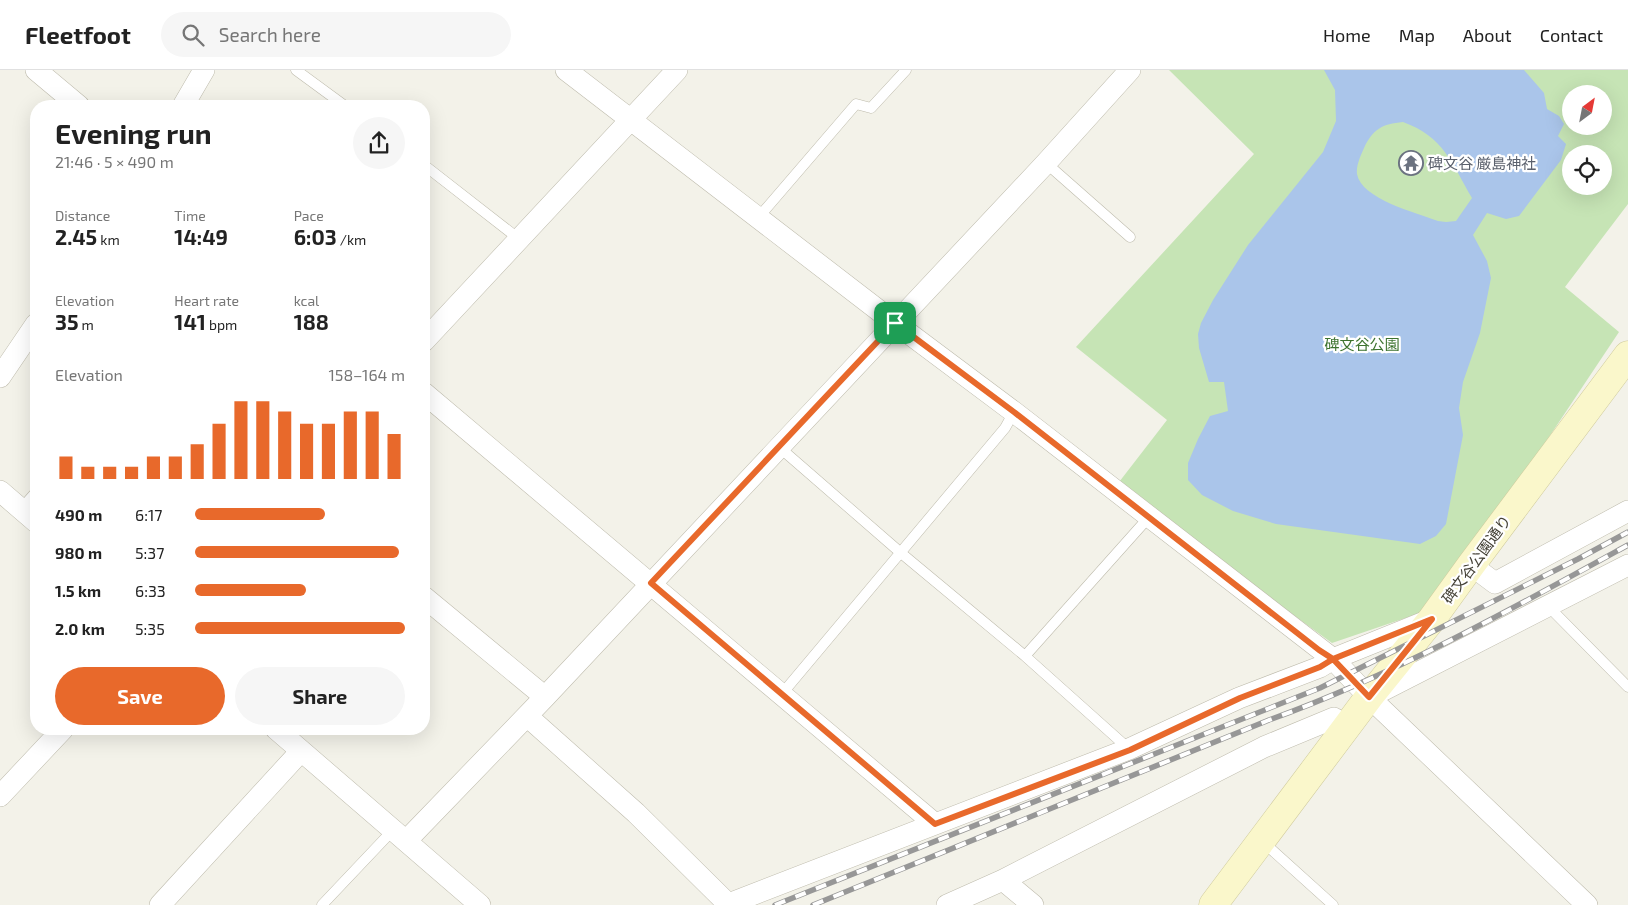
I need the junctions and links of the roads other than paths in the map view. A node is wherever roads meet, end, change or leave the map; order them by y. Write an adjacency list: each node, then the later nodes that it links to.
1 (36, 70): 8 (street)
2 (204, 70): 9 (street)
3 (296, 70): 10 (lane)
4 (566, 70): 11 (street)
5 (677, 70): 11 (street)
6 (906, 70): 14 (lane)
7 (1130, 70): 12 (street)
8 (73, 100)
9 (186, 100)
10 (337, 100)
11 (630, 120): 14 (street); 16 (street)
12 (1046, 163): 15 (lane); 17 (street)
13 (430, 170): 16 (lane)
14 (758, 218): 17 (street)
15 (1130, 237)
16 (519, 239): 19 (street)
17 (895, 323): 23 (street); 24 (street)
18 (30, 333): 21 (street)
19 (430, 334)
20 (1628, 355): 30 (street, 碑文谷公園通り)
21 (0, 377)
22 (430, 397): 32 (street)
23 (1014, 412): 28 (street); 29 (lane)
24 (779, 447): 29 (lane); 32 (street)
25 (0, 491): 27 (street)
26 (1628, 511): 30 (street)
27 (29, 515)
28 (1149, 517): 36 (lane); 37 (street)
29 (901, 553): 36 (lane); 39 (lane)
30 (1471, 565): 35 (street, 碑文谷公園通り)
31 (1628, 565): 34 (street)
32 (651, 583): 39 (street); 41 (street)
33 (430, 602): 41 (street)
34 (1548, 606): 38 (lane); 40 (street)
35 (1432, 619): 37 (street); 40 (street, 碑文谷公園通り)
36 (1025, 656): 46 (lane)
37 (1333, 659): 40 (street); 46 (street)
38 (1628, 687)
39 (780, 695): 49 (street)
40 (1369, 697): 43 (street, 碑文谷公園通り); 61 (street)
41 (545, 698): 42 (street)
42 (526, 716): 50 (street); 56 (street)
43 (1346, 728): 51 (street, 碑文谷公園通り); 52 (street)
44 (57, 735): 48 (street)
45 (283, 735): 47 (street)
46 (1130, 750): 49 (street)
47 (301, 751): 50 (street); 53 (street)
48 (0, 796)
49 (935, 824): 56 (street)
50 (399, 835): 54 (lane); 55 (street)
51 (1261, 840): 59 (street, 碑文谷公園通り); 60 (lane)
52 (1003, 880): 57 (street); 58 (street)
53 (164, 904)
54 (322, 905)
55 (480, 905)
56 (727, 905)
57 (947, 905)
58 (1033, 905)
59 (1212, 905)
60 (1333, 905)
61 (1587, 905)

